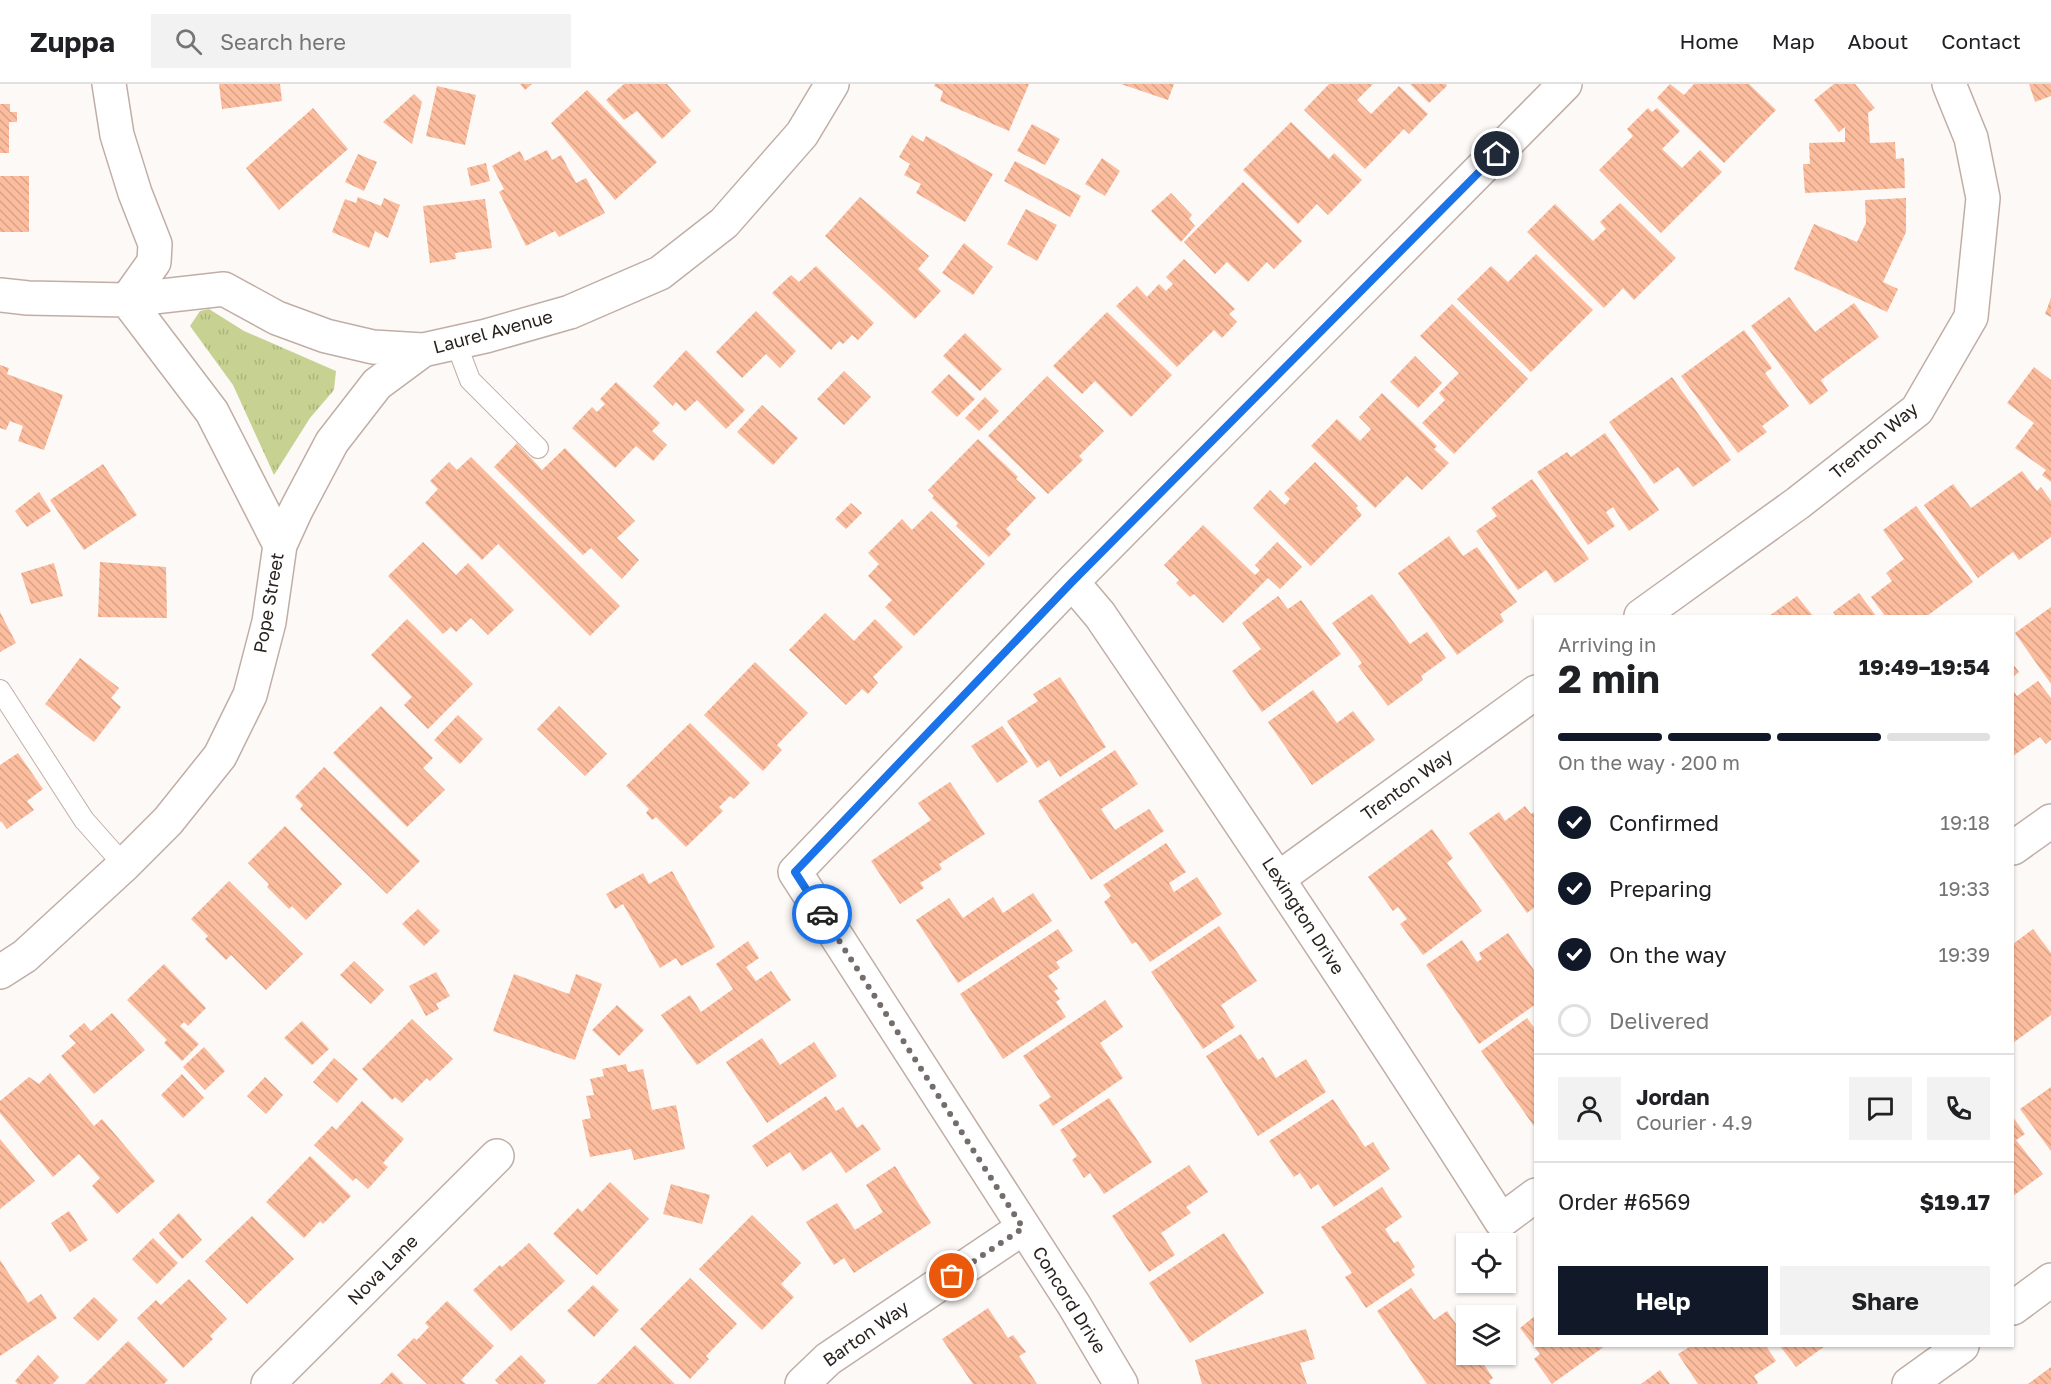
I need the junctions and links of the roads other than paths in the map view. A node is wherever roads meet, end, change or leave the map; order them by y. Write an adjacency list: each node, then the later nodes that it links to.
1 (109, 84): 6 (street)
2 (832, 84): 7 (street, Laurel Avenue)
3 (1565, 84): 11 (street, Concord Drive)
4 (1949, 84): 12 (street, Trenton Way)
5 (0, 295): 6 (street, Laurel Avenue)
6 (127, 300): 8 (street, Laurel Avenue); 10 (street, Pope Street)
7 (456, 343): 8 (street, Laurel Avenue); 9 (lane)
8 (423, 350): 10 (street)
9 (538, 448)
10 (280, 545): 17 (street, Pope Street)
11 (1072, 582): 18 (street, Lexington Drive); 22 (street, Concord Drive)
12 (1642, 615)
13 (0, 690): 17 (lane)
14 (1534, 693): 18 (street, Trenton Way)
15 (2051, 821): 16 (street)
16 (2014, 847)
17 (124, 865): 19 (street, Pope Street)
18 (1279, 878): 21 (street, Lexington Drive)
19 (0, 972)
20 (497, 1156): 26 (street, Nova Lane)
21 (1534, 1196)
22 (1023, 1228): 27 (street, Barton Way); 28 (street, Concord Drive)
23 (2051, 1280): 24 (street)
24 (2014, 1307)
25 (1940, 1352): 29 (street)
26 (268, 1384)
27 (802, 1384)
28 (1121, 1384)
29 (1909, 1384)

